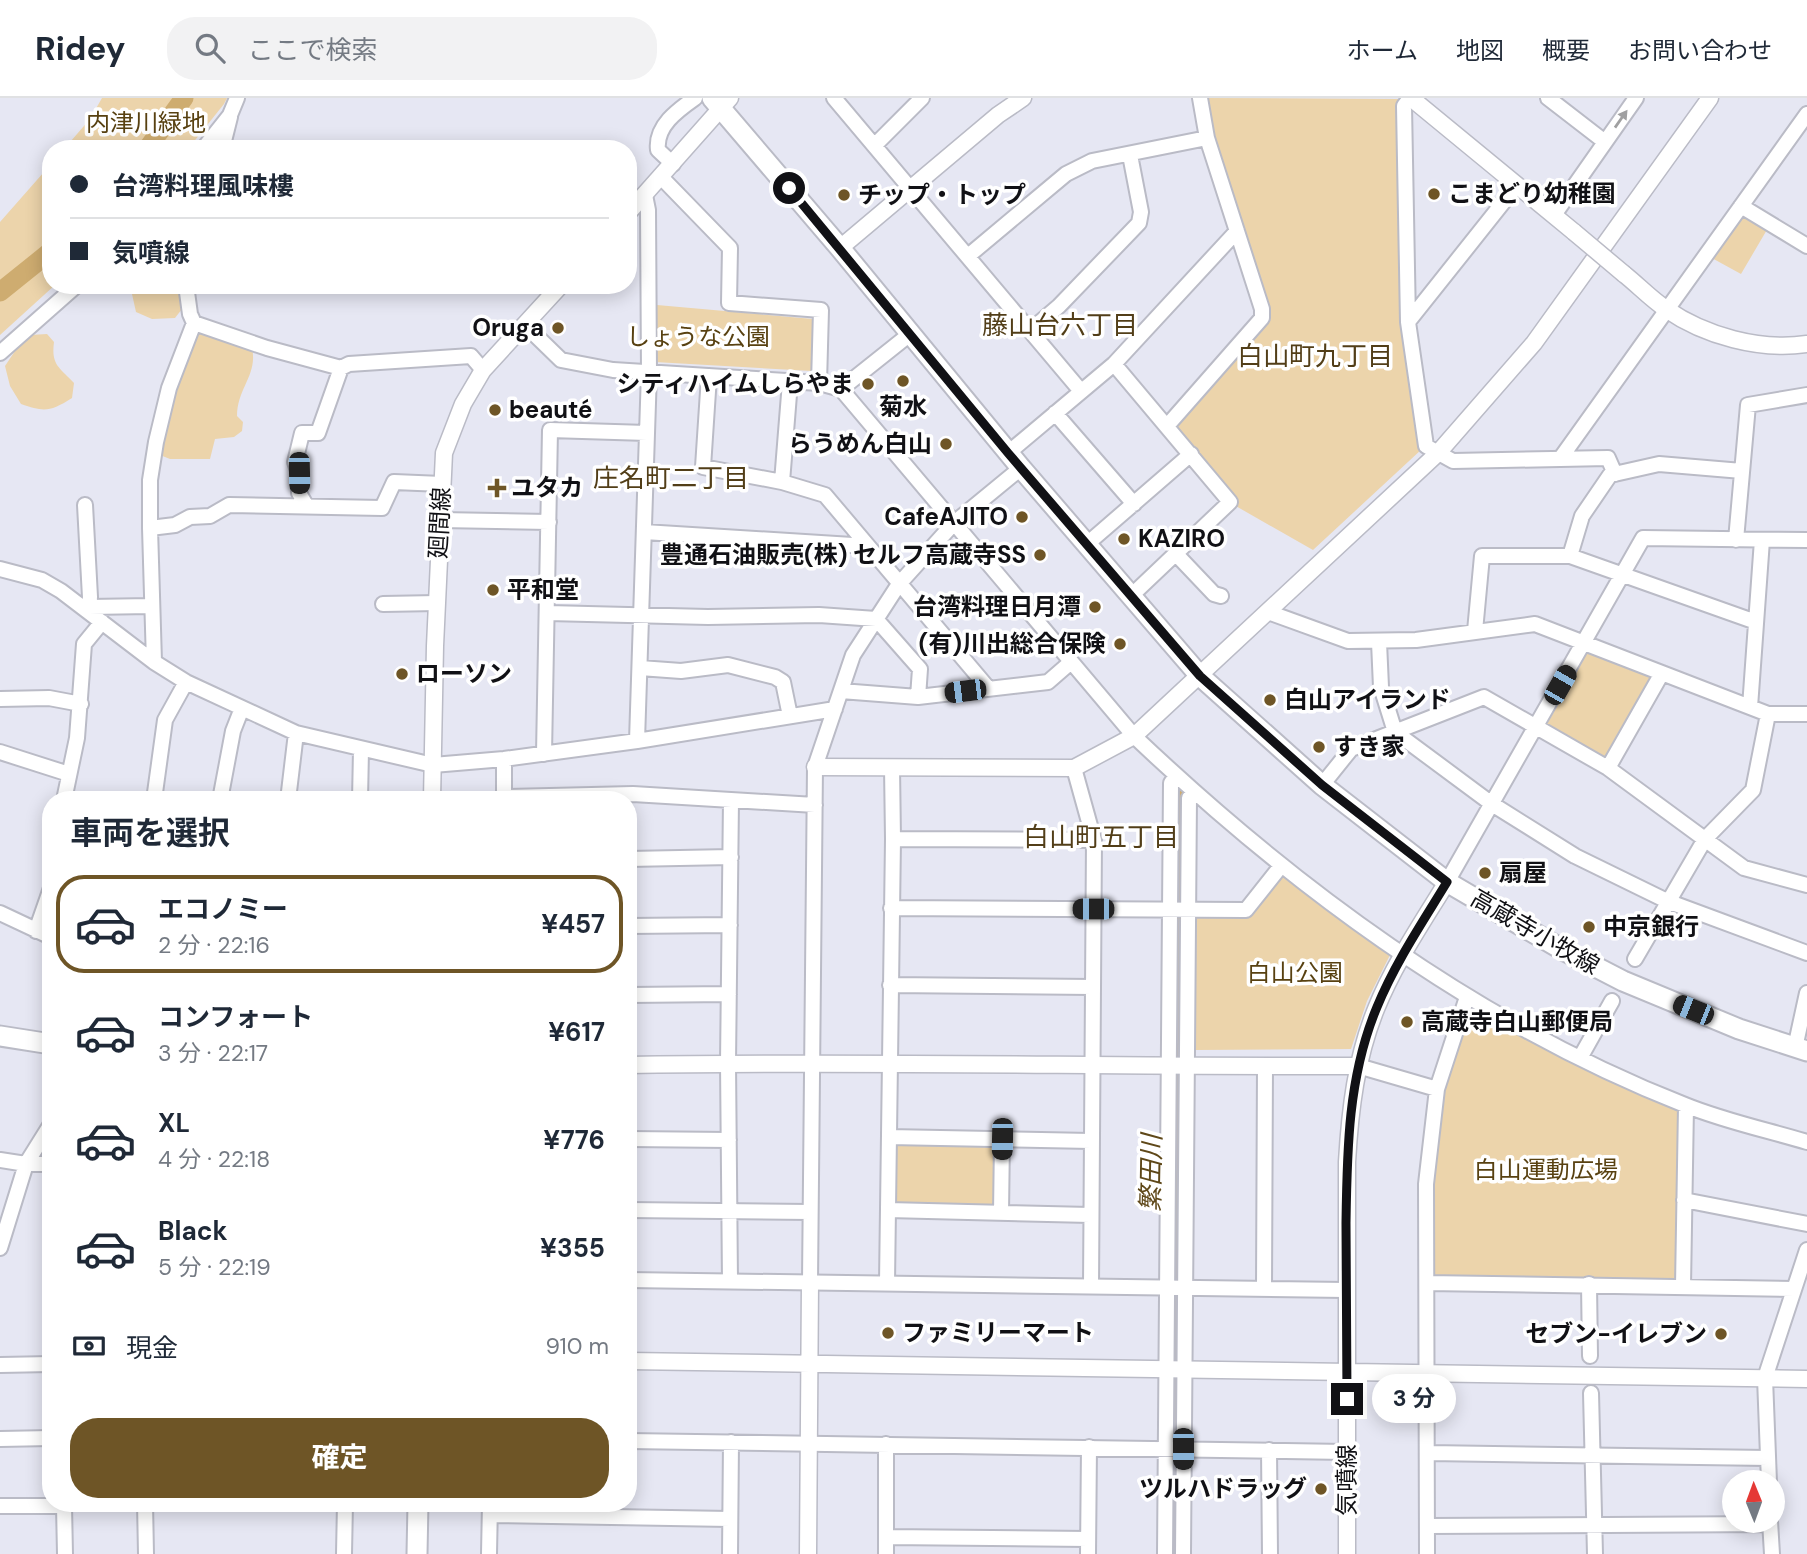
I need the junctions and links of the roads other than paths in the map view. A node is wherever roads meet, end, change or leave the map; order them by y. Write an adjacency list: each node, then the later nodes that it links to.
1 (237, 98): 12 (street)
2 (695, 98): 20 (street)
3 (922, 98): 18 (street)
4 (1023, 98): 23 (street)
5 (1200, 98): 14 (street)
6 (1411, 98): 22 (street); 36 (street)
7 (1548, 98): 17 (street)
8 (1636, 98): 17 (street, one-way to 8)
9 (1710, 98): 56 (street)
10 (837, 99): 18 (street)
11 (721, 102): 20 (street); 30 (main road, 高蔵寺小牧線)
12 (230, 115): 15 (street); 16 (street)
13 (1806, 118): 26 (street)
14 (1207, 138): 19 (street); 28 (street)
15 (209, 140)
16 (224, 140)
17 (1605, 142): 27 (street)
18 (875, 145): 23 (street)
19 (1130, 155): 31 (street); 39 (street)
20 (673, 164): 21 (street)
21 (661, 177): 24 (street); 49 (street)
22 (1517, 185): 27 (street); 36 (street)
23 (912, 189): 30 (street); 31 (street)
24 (645, 195): 25 (street); 46 (street)
25 (637, 203)
26 (1741, 206): 29 (street); 35 (street)
27 (1554, 215): 35 (street, bridge)
28 (1237, 231): 43 (street); 54 (street)
29 (1807, 246)
30 (839, 248): 40 (main road, 高蔵寺小牧線)
31 (968, 256): 39 (street)
32 (67, 294): 42 (street)
33 (187, 294): 37 (street)
34 (553, 294): 38 (street, 廻間線)
35 (1667, 309): 41 (street); 58 (street)
36 (1408, 322): 56 (street)
37 (194, 323): 44 (street); 70 (street)
38 (524, 325): 45 (street, 廻間線); 46 (street)
39 (1031, 330): 51 (street)
40 (910, 334): 50 (street); 59 (main road, 高蔵寺小牧線)
41 (1807, 344)
42 (0, 353)
43 (1114, 364): 51 (street); 54 (street)
44 (341, 368): 45 (street); 65 (street)
45 (483, 370): 63 (street, 廻間線)
46 (649, 372): 47 (street); 55 (street)
47 (709, 376): 48 (street); 62 (street)
48 (790, 382): 49 (street); 62 (street)
49 (818, 383): 50 (street)
50 (841, 389): 69 (street)
51 (1080, 390): 53 (street)
52 (1807, 395): 60 (street)
53 (1055, 413): 59 (street); 66 (street)
54 (1167, 426): 57 (street)
55 (647, 433): 68 (street); 71 (street)
56 (1438, 453): 58 (street); 88 (street)
57 (1191, 454): 66 (street); 77 (street)
58 (1560, 458): 61 (street)
59 (1015, 460): 69 (street); 75 (main road, 高蔵寺小牧線)
60 (1742, 471): 61 (street); 72 (street)
61 (1615, 474): 78 (street)
62 (782, 482): 76 (street)
63 (442, 484): 65 (street); 67 (street, 廻間線)
64 (85, 505): 87 (street)
65 (306, 505): 70 (street)
66 (1134, 505): 75 (street)
67 (440, 520): 68 (street); 84 (street, 廻間線)
68 (549, 522): 89 (street)
69 (954, 523): 81 (street); 98 (street)
70 (150, 528): 86 (street)
71 (644, 532): 76 (street); 90 (street)
72 (1736, 540): 73 (street); 80 (street)
73 (1762, 540): 74 (street); 93 (street)
74 (1807, 540)
75 (1087, 544): 82 (main road, 高蔵寺小牧線)
76 (868, 546): 81 (street)
77 (1176, 554): 82 (street); 83 (street)
78 (1570, 556): 80 (street); 94 (street)
79 (0, 569): 87 (street)
80 (1622, 575): 93 (street); 96 (street)
81 (899, 584): 91 (street); 103 (street)
82 (1131, 596): 101 (main road, 高蔵寺小牧線)
83 (1221, 596)
84 (437, 603): 85 (street); 123 (street, 廻間線)
85 (383, 604)
86 (151, 606): 87 (street); 97 (street)
87 (88, 608): 92 (street)
88 (1268, 612): 95 (street); 101 (street)
89 (548, 613): 90 (street); 121 (street)
90 (642, 615): 91 (street); 99 (street)
91 (876, 620): 104 (street); 105 (street)
92 (102, 622): 97 (street); 107 (street)
93 (1756, 622): 108 (street)
94 (1475, 631): 95 (street); 96 (street)
95 (1379, 642): 116 (street)
96 (1584, 644): 100 (street); 114 (street)
97 (154, 662): 102 (street)
98 (1071, 662): 103 (street); 117 (street)
99 (640, 668): 113 (street); 118 (street)
100 (1662, 673): 108 (street); 127 (street)
101 (1200, 676): 117 (street); 130 (main road, 高蔵寺小牧線)
102 (186, 682): 109 (street); 132 (street)
103 (988, 688): 105 (street)
104 (841, 691): 105 (street); 110 (street)
105 (918, 697)
106 (0, 699): 107 (street)
107 (81, 704): 128 (street)
108 (1750, 707): 111 (street)
109 (242, 708): 115 (street); 133 (street)
110 (835, 709): 113 (street); 124 (street)
111 (1768, 713): 112 (street); 144 (street)
112 (1807, 714)
113 (790, 716): 118 (street)
114 (1536, 727): 116 (street); 127 (street); 141 (street)
115 (296, 733): 119 (street); 134 (street)
116 (1395, 733): 130 (street); 141 (street)
117 (1135, 736): 126 (street); 129 (street)
118 (637, 741): 121 (street)
119 (361, 750): 123 (street); 135 (street)
120 (0, 752): 128 (street)
121 (544, 754): 122 (street)
122 (504, 759): 123 (street); 137 (street)
123 (433, 765): 136 (street, 廻間線)
124 (815, 767): 125 (street); 142 (street)
125 (892, 767): 126 (street); 143 (street)
126 (1074, 768): 145 (street)
127 (1608, 768): 144 (street)
128 (69, 774): 131 (street)
129 (1177, 776): 138 (street); 154 (street)
130 (1322, 785): 149 (main road, 高蔵寺小牧線)
131 (66, 791)
132 (155, 791)
133 (222, 791)
134 (289, 791)
135 (360, 791)
136 (432, 791)
137 (504, 791)
138 (1195, 792): 148 (street); 155 (street)
139 (637, 794): 140 (street)
140 (732, 800): 142 (street); 146 (street)
141 (1492, 804): 149 (street); 151 (street)
142 (815, 805): 176 (street)
143 (893, 839): 145 (street); 152 (street)
144 (1705, 839): 150 (street); 151 (street)
145 (1094, 840): 153 (street)
146 (731, 857): 147 (street); 158 (street)
147 (637, 859)
148 (1281, 866): 155 (street); 163 (street)
149 (1447, 882): 163 (street, 気噴線); 174 (main road, 高蔵寺小牧線)
150 (1807, 886)
151 (1667, 901): 162 (street); 164 (street)
152 (891, 908): 153 (street); 165 (street)
153 (1093, 909): 154 (street); 166 (street)
154 (1171, 909): 155 (street); 181 (street)
155 (1188, 910): 181 (street)
156 (0, 913): 160 (street)
157 (42, 914): 160 (street)
158 (730, 925): 159 (street); 168 (street)
159 (637, 926)
160 (36, 931): 161 (street)
161 (42, 933)
162 (1807, 953)
163 (1404, 954): 170 (street); 183 (street, 気噴線)
164 (1635, 959)
165 (890, 985): 166 (street); 178 (street)
166 (1093, 987): 180 (street)
167 (1807, 993): 174 (street)
168 (729, 994): 169 (street); 177 (street)
169 (637, 995)
170 (1467, 997): 175 (street); 184 (street)
171 (1612, 1001): 175 (street)
172 (0, 1036): 173 (main road)
173 (42, 1043)
174 (1801, 1049)
175 (1580, 1058): 185 (street)
176 (812, 1062): 177 (street); 178 (street); 200 (street)
177 (728, 1063): 179 (street); 190 (street)
178 (889, 1063): 180 (street); 186 (street)
179 (637, 1065)
180 (1092, 1066): 181 (street); 191 (street)
181 (1178, 1066): 182 (street); 214 (street); 215 (street)
182 (1265, 1066): 183 (street); 216 (street)
183 (1358, 1066): 184 (street); 218 (street, 気噴線)
184 (1437, 1089): 210 (street)
185 (1686, 1106): 192 (street); 196 (street)
186 (889, 1137): 189 (street); 198 (street)
187 (42, 1138): 194 (street)
188 (637, 1139): 190 (street)
189 (1002, 1139): 191 (street); 201 (street)
190 (729, 1140): 199 (street)
191 (1091, 1141): 202 (street)
192 (1807, 1142)
193 (0, 1160): 194 (street)
194 (26, 1164): 195 (street); 204 (street)
195 (42, 1164)
196 (1684, 1200): 203 (street); 213 (street)
197 (637, 1210): 199 (street)
198 (888, 1210): 201 (street); 209 (street)
199 (730, 1211): 200 (street); 207 (street)
200 (810, 1212): 208 (street)
201 (1001, 1213): 202 (street)
202 (1090, 1215): 212 (street)
203 (1807, 1224)
204 (0, 1248)
205 (1807, 1250): 217 (street)
206 (637, 1280): 207 (street)
207 (730, 1281): 208 (street)
208 (810, 1282): 209 (street); 221 (street)
209 (887, 1283): 212 (street)
210 (1427, 1283): 211 (street); 227 (street)
211 (1589, 1284): 213 (street); 219 (street)
212 (1091, 1286): 214 (street)
213 (1683, 1286): 217 (street)
214 (1167, 1287): 215 (street); 224 (street)
215 (1185, 1287): 216 (street); 225 (street)
216 (1264, 1288): 218 (street)
217 (1794, 1289): 228 (street)
218 (1346, 1290): 226 (street, 気噴線)
219 (1590, 1356)
220 (637, 1361): 221 (street)
221 (809, 1363): 224 (street); 235 (street)
222 (42, 1364): 223 (street)
223 (0, 1365)
224 (1167, 1368): 225 (street); 238 (street)
225 (1184, 1368): 226 (street); 239 (street)
226 (1347, 1372): 227 (street); 241 (street, 気噴線)
227 (1428, 1373): 228 (street); 242 (street)
228 (1765, 1378): 229 (street); 244 (street)
229 (1807, 1378)
230 (1591, 1393): 243 (street)
231 (42, 1438): 232 (street)
232 (0, 1439)
233 (637, 1441): 234 (street)
234 (730, 1442): 235 (street); 254 (street)
235 (809, 1443): 236 (street); 267 (street)
236 (886, 1444): 237 (street); 259 (street)
237 (1088, 1447): 238 (street); 260 (street)
238 (1166, 1448): 239 (street); 269 (street)
239 (1183, 1449): 240 (street); 270 (street)
240 (1269, 1450): 241 (street); 271 (street)
241 (1346, 1452): 272 (street, 気噴線)
242 (1429, 1453): 243 (street); 256 (street)
243 (1593, 1455): 244 (street); 257 (street)
244 (1768, 1458): 245 (street)
245 (1768, 1470)
246 (0, 1506): 247 (street)
247 (42, 1506)
248 (64, 1512): 261 (street)
249 (145, 1512): 262 (street)
250 (345, 1512): 263 (street)
251 (418, 1512): 264 (main road)
252 (490, 1512): 265 (street)
253 (562, 1512): 254 (street)
254 (730, 1519): 266 (street)
255 (1722, 1523): 257 (street)
256 (1428, 1525): 257 (street); 273 (street)
257 (1595, 1525): 274 (street)
258 (1771, 1533): 275 (street)
259 (886, 1537): 260 (street); 268 (street)
260 (1088, 1547)
261 (65, 1554)
262 (146, 1554)
263 (344, 1554)
264 (417, 1554)
265 (489, 1554)
266 (730, 1554)
267 (808, 1554)
268 (886, 1554)
269 (1165, 1554)
270 (1183, 1554)
271 (1270, 1554)
272 (1347, 1554)
273 (1427, 1554)
274 (1595, 1554)
275 (1772, 1554)

